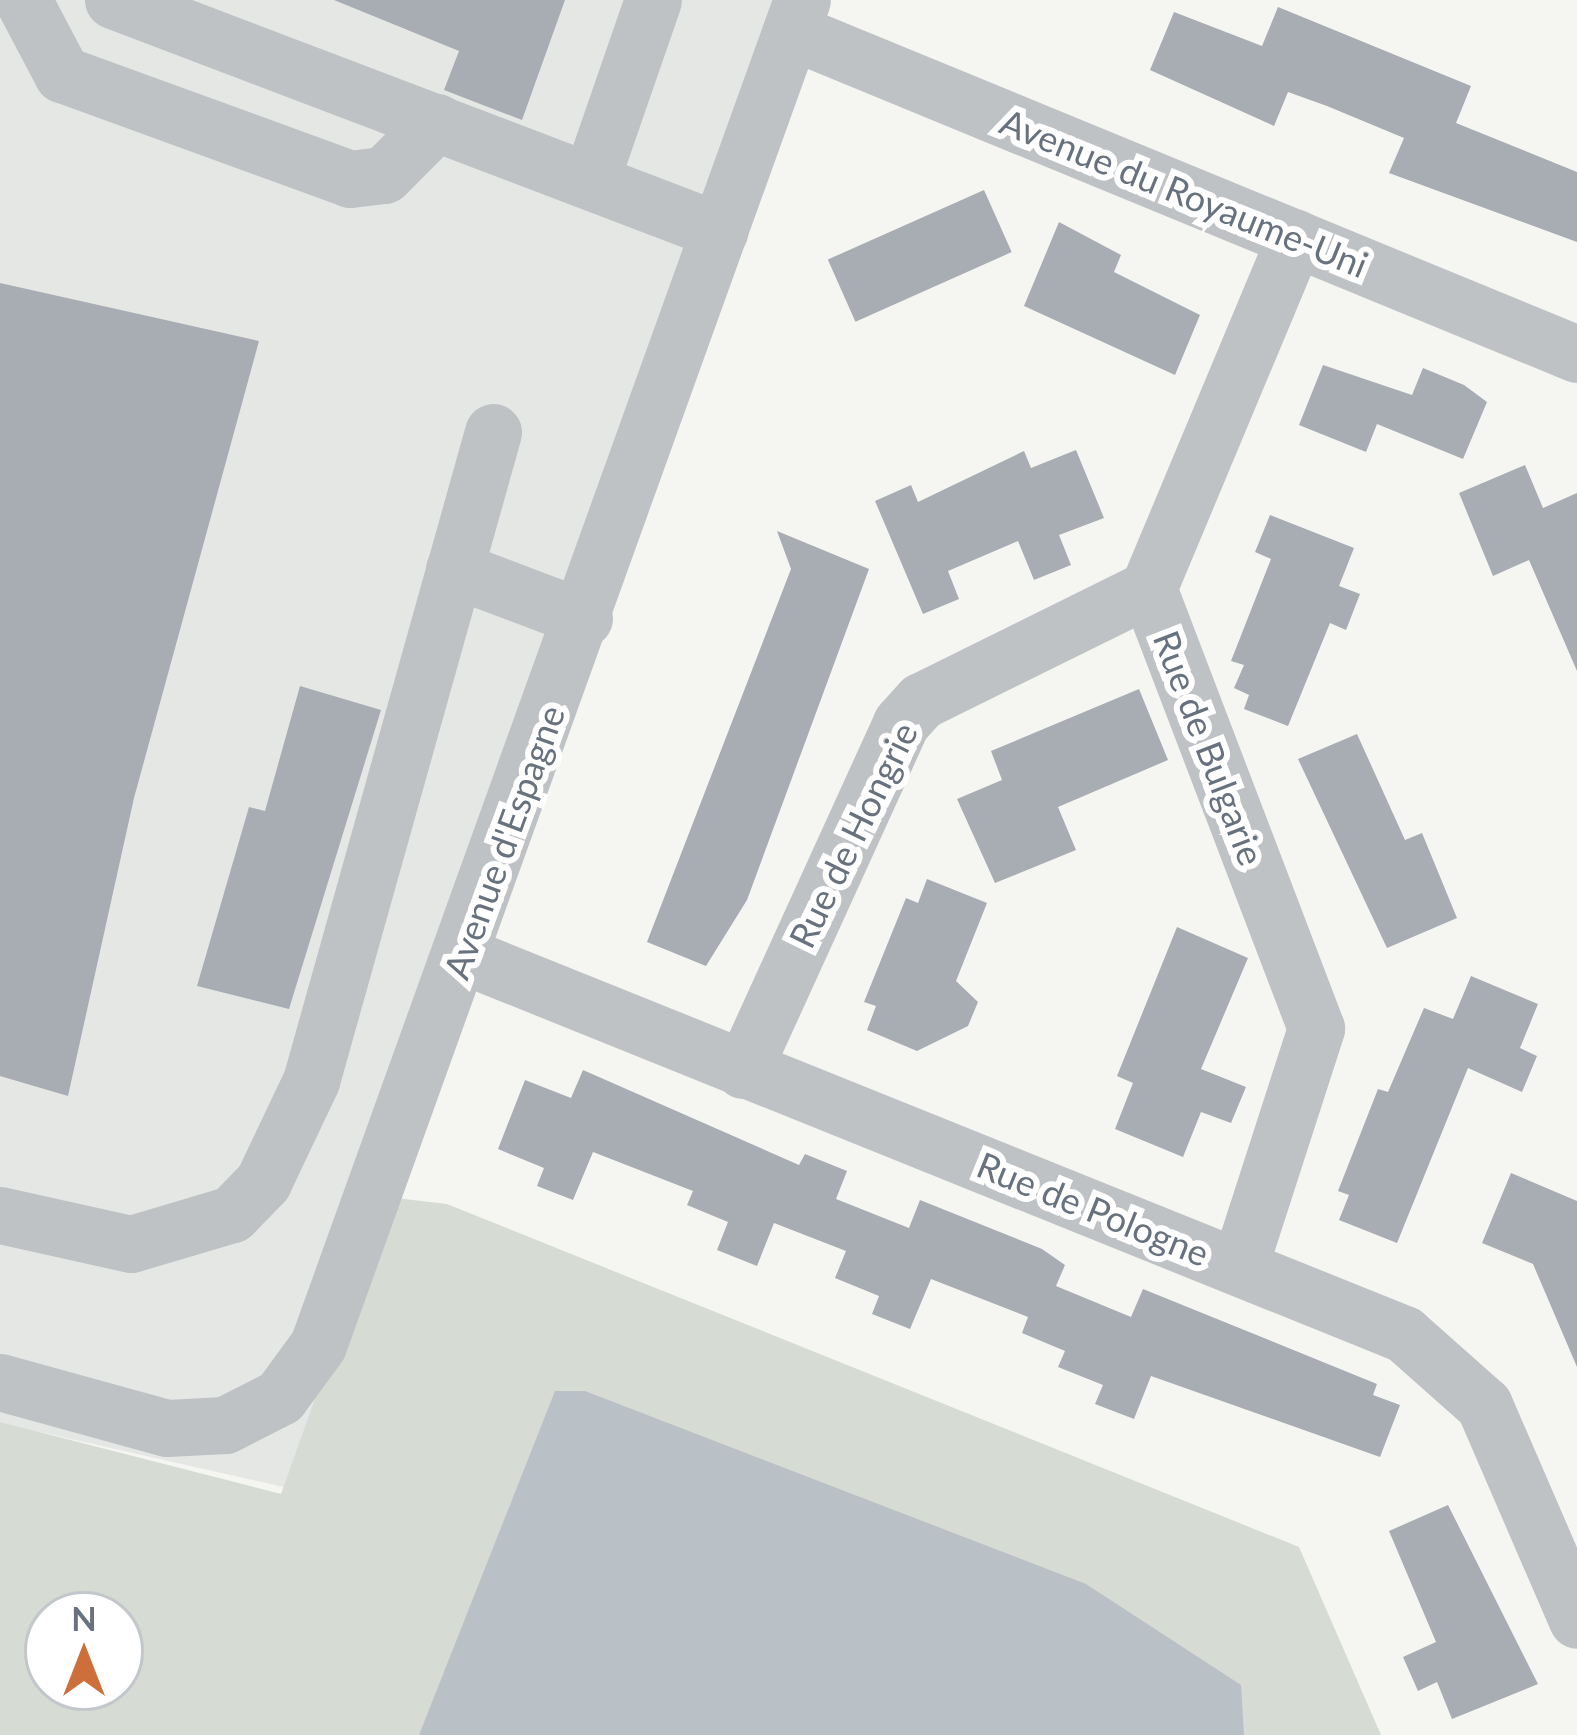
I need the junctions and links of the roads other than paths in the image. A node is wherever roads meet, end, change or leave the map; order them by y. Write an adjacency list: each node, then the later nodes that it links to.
1 (112, 0): 5 (street)
2 (653, 0): 6 (street)
3 (19, 4): 5 (street)
4 (797, 16): 7 (street, Avenue d'Espagne); 8 (street, Avenue du Royaume-Uni)
5 (437, 122): 6 (street)
6 (591, 179): 7 (street)
7 (721, 231): 13 (street, Avenue d'Espagne)
8 (1295, 238): 9 (street, Avenue du Royaume-Uni); 12 (street, Rue de Bulgarie)
9 (1577, 354)
10 (493, 432): 11 (street)
11 (454, 569): 13 (street); 16 (street)
12 (1148, 589): 15 (street, Rue de Hongrie); 17 (street, Rue de Bulgarie)
13 (584, 617): 14 (street, Avenue d'Espagne)
14 (465, 956): 15 (street, Rue de Pologne); 18 (street, Avenue d'Espagne)
15 (743, 1070): 17 (street, Rue de Pologne)
16 (0, 1215)
17 (1239, 1267): 19 (street, Rue de Pologne)
18 (0, 1382)
19 (1577, 1620)

